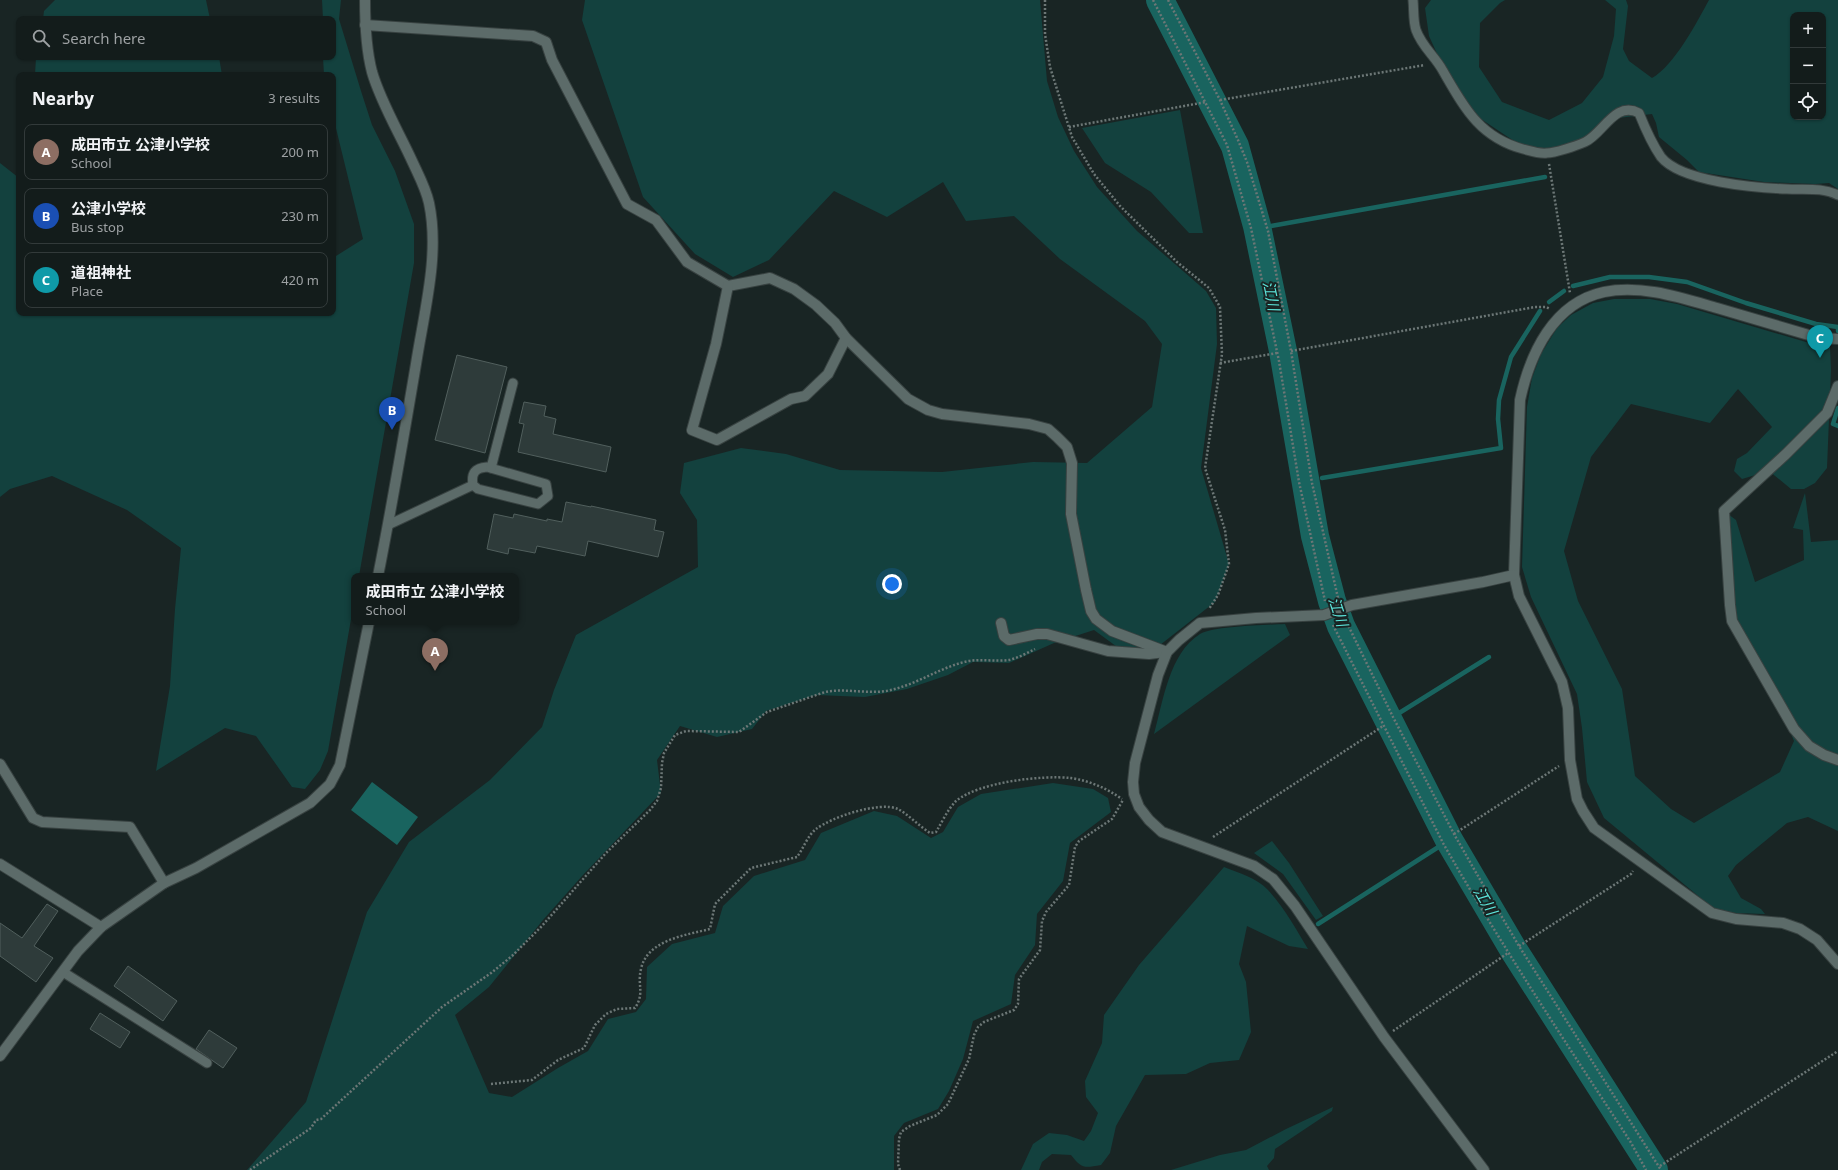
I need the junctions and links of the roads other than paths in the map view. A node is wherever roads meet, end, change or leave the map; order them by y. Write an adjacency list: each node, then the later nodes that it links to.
1 (365, 0): 3 (street)
2 (1413, 0): 4 (lane)
3 (365, 24): 5 (street); 12 (street)
4 (1838, 195)
5 (728, 286): 6 (street); 6 (street)
6 (846, 338): 17 (street)
7 (1838, 339): 14 (street)
8 (513, 382): 10 (lane)
9 (1838, 386): 18 (street)
10 (491, 468): 11 (lane); 11 (lane)
11 (472, 485): 12 (lane)
12 (388, 525): 13 (street)
13 (379, 573)
14 (1514, 575): 17 (street); 23 (street)
15 (1001, 623): 17 (street)
16 (368, 625): 21 (street)
17 (1167, 652): 27 (street)
18 (1838, 760)
19 (0, 764): 21 (street)
20 (0, 864): 22 (street)
21 (164, 883): 22 (street)
22 (101, 927): 24 (street)
23 (1838, 964)
24 (63, 972): 25 (street); 26 (lane)
25 (0, 1056)
26 (207, 1063)
27 (1484, 1170)

